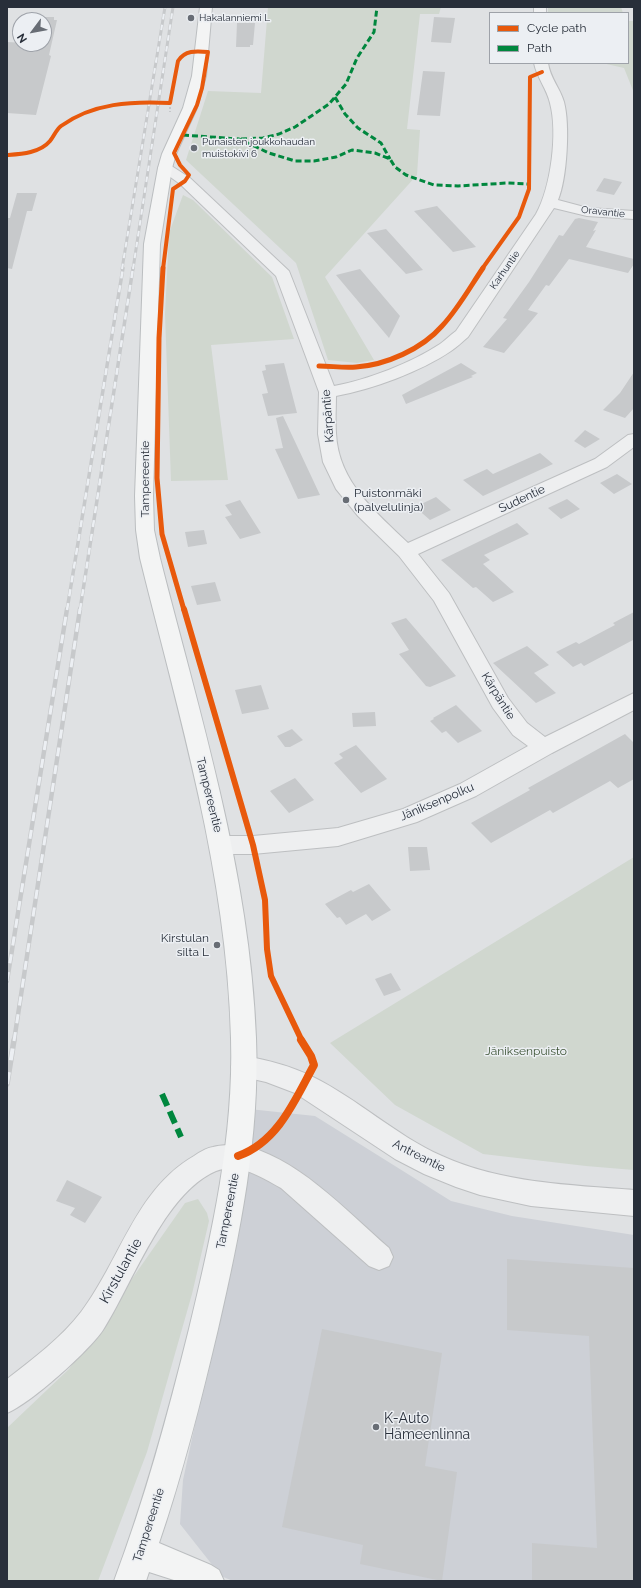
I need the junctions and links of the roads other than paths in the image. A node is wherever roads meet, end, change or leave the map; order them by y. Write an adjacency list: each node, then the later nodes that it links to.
1 (206, 7): 3 (main road, Tampereentie)
2 (541, 64): 4 (street, Karhuntie)
3 (165, 168): 6 (street, Kärpäntie); 11 (main road, Tampereentie)
4 (550, 202): 5 (street, Oravantie); 6 (street, Karhuntie)
5 (634, 215)
6 (328, 392): 8 (street, Kärpäntie)
7 (634, 439): 8 (street, Sudentie)
8 (406, 552): 10 (street, Kärpäntie)
9 (634, 701): 10 (street, Jäniksenpolku)
10 (544, 747): 11 (street, Jäniksenpolku)
11 (222, 845): 12 (main road, Tampereentie)
12 (244, 1067): 13 (main road, Tampereentie); 14 (street, Antreantie)
13 (238, 1156): 15 (street); 16 (street, Kirstulantie); 17 (main road, Tampereentie)
14 (634, 1203)
15 (379, 1257)
16 (14, 1392)
17 (135, 1568): 18 (main road)
18 (208, 1581)

